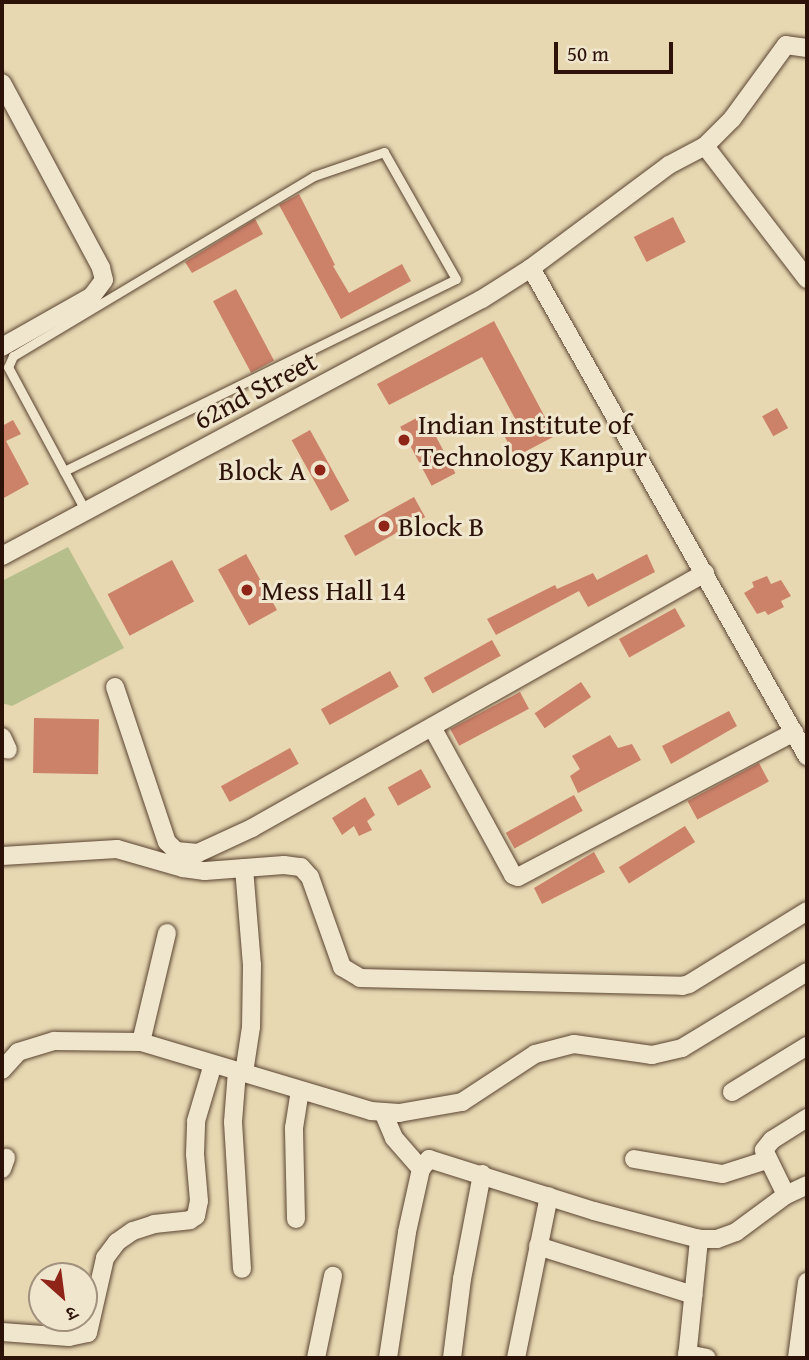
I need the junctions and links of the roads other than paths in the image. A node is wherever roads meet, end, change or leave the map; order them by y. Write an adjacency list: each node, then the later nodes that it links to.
1 (807, 48): 3 (street, 62nd Street)
2 (2, 83): 6 (street)
3 (705, 146): 4 (street, 62nd Street); 5 (street)
4 (531, 268): 8 (street, 62nd Street); 10 (street)
5 (807, 279)
6 (2, 347)
7 (64, 471): 7 (lane); 8 (lane)
8 (85, 510): 9 (street, 62nd Street)
9 (2, 556)
10 (705, 573): 12 (street); 13 (street)
11 (115, 687): 12 (street)
12 (432, 727): 13 (street)
13 (794, 732): 14 (street)
14 (807, 756)
15 (2, 856): 16 (street)
16 (244, 868): 17 (street); 24 (street)
17 (807, 911)
18 (167, 933): 20 (street)
19 (807, 972): 27 (street)
20 (141, 1042): 22 (street); 23 (street)
21 (807, 1046): 26 (street)
22 (214, 1064): 24 (street); 43 (street)
23 (2, 1070)
24 (240, 1072): 25 (street); 39 (street)
25 (300, 1090): 27 (street); 36 (street)
26 (732, 1092)
27 (383, 1112): 31 (street)
28 (807, 1118): 30 (street)
29 (634, 1160): 30 (street)
30 (767, 1160): 34 (street)
31 (421, 1169): 32 (street); 46 (street)
32 (482, 1174): 35 (street); 47 (street)
33 (807, 1185): 34 (street)
34 (786, 1195): 37 (street)
35 (549, 1196): 37 (street); 38 (street)
36 (296, 1219)
37 (699, 1239): 42 (street)
38 (538, 1246): 42 (street); 48 (street)
39 (242, 1269)
40 (333, 1276): 45 (street)
41 (807, 1282): 50 (street)
42 (693, 1295): 44 (street)
43 (2, 1332)
44 (687, 1356): 49 (street)
45 (316, 1358)
46 (388, 1358)
47 (452, 1358)
48 (516, 1358)
49 (707, 1358)
50 (797, 1358)

